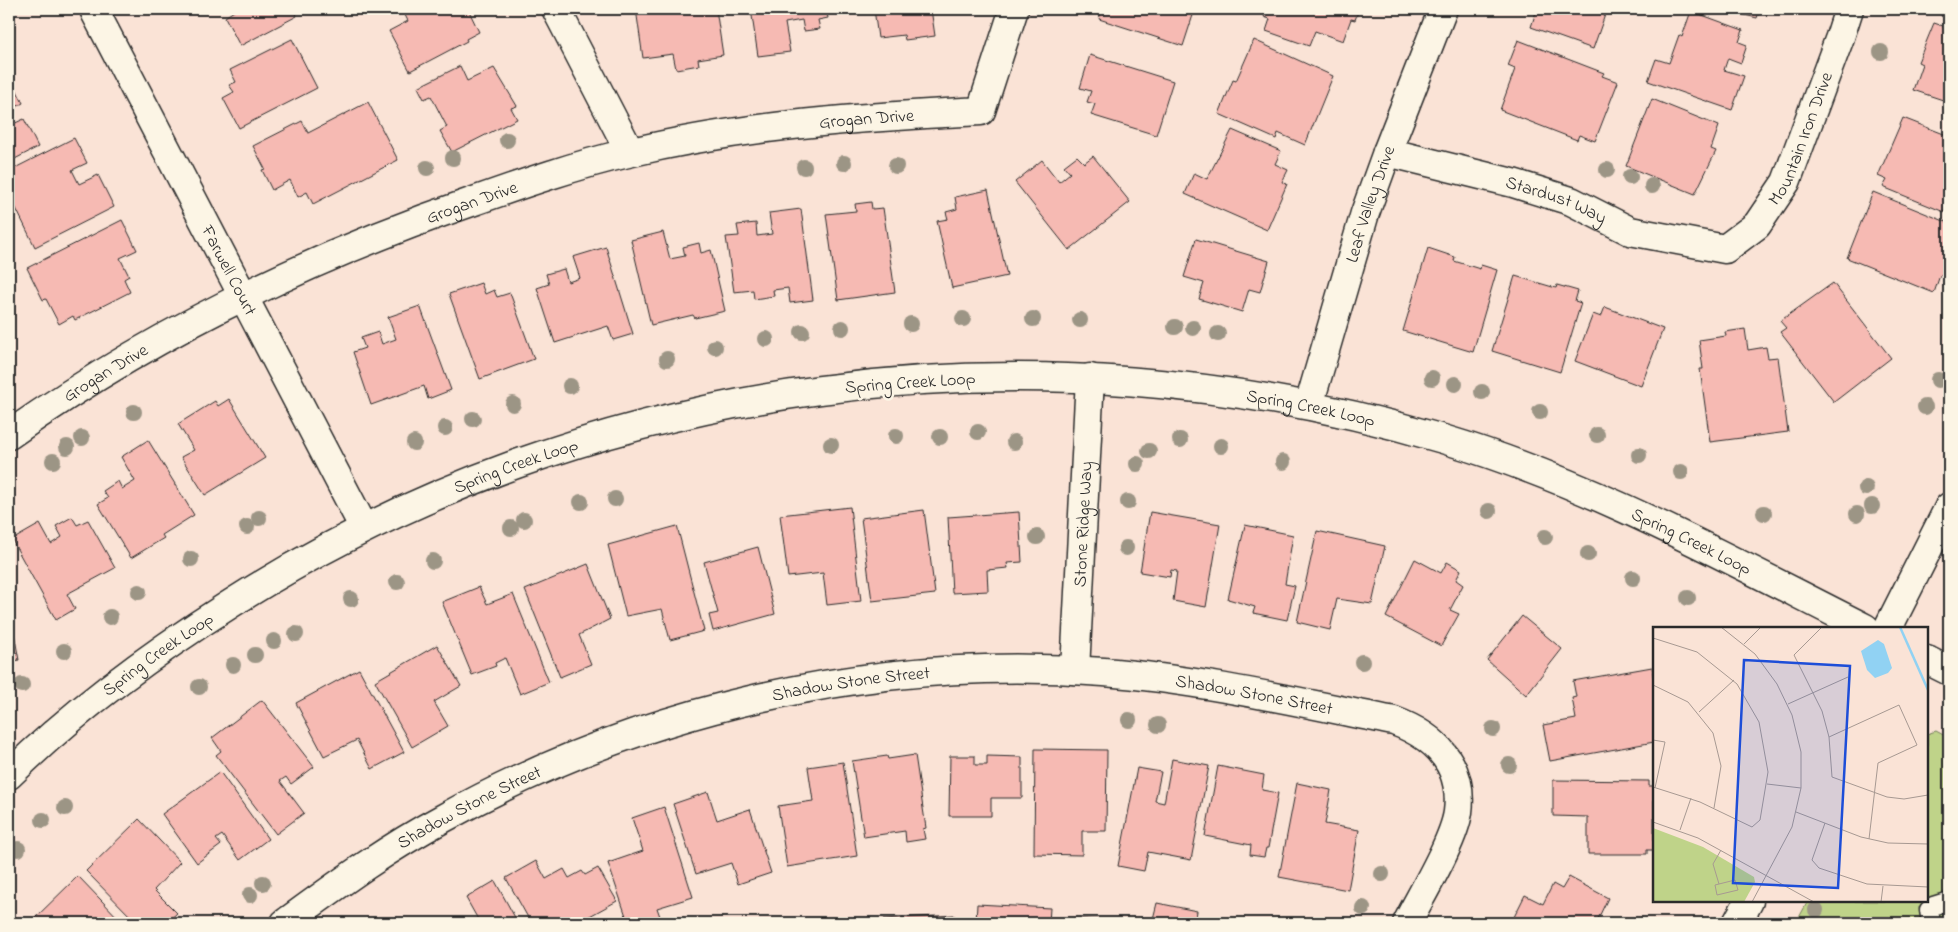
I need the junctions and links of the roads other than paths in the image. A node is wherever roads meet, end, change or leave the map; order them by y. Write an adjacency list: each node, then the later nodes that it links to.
1 (556, 9): 6 (street)
2 (1014, 9): 6 (street, Grogan Drive)
3 (1443, 9): 7 (street, Leaf Valley Drive)
4 (1849, 9): 8 (street, Mountain Iron Drive)
5 (95, 12): 9 (street, Farwell Court)
6 (630, 152): 9 (street, Grogan Drive)
7 (1386, 152): 8 (street, Stardust Way); 11 (street, Leaf Valley Drive)
8 (1725, 249)
9 (243, 295): 12 (street, Grogan Drive); 14 (street, Farwell Court)
10 (1090, 378): 11 (street, Spring Creek Loop); 14 (street, Spring Creek Loop); 18 (street, Stone Ridge Way)
11 (1309, 405): 15 (street, Spring Creek Loop)
12 (9, 435)
13 (1949, 507): 16 (street)
14 (364, 528): 20 (street, Spring Creek Loop)
15 (1863, 627)
16 (1889, 627)
17 (1928, 660): 19 (street)
18 (1075, 670): 23 (street, Shadow Stone Street); 24 (street, Shadow Stone Street)
19 (1949, 671)
20 (9, 775)
21 (1949, 901): 26 (lane)
22 (1748, 902): 25 (street)
23 (285, 923)
24 (1407, 923)
25 (1738, 923)
26 (1931, 923)

